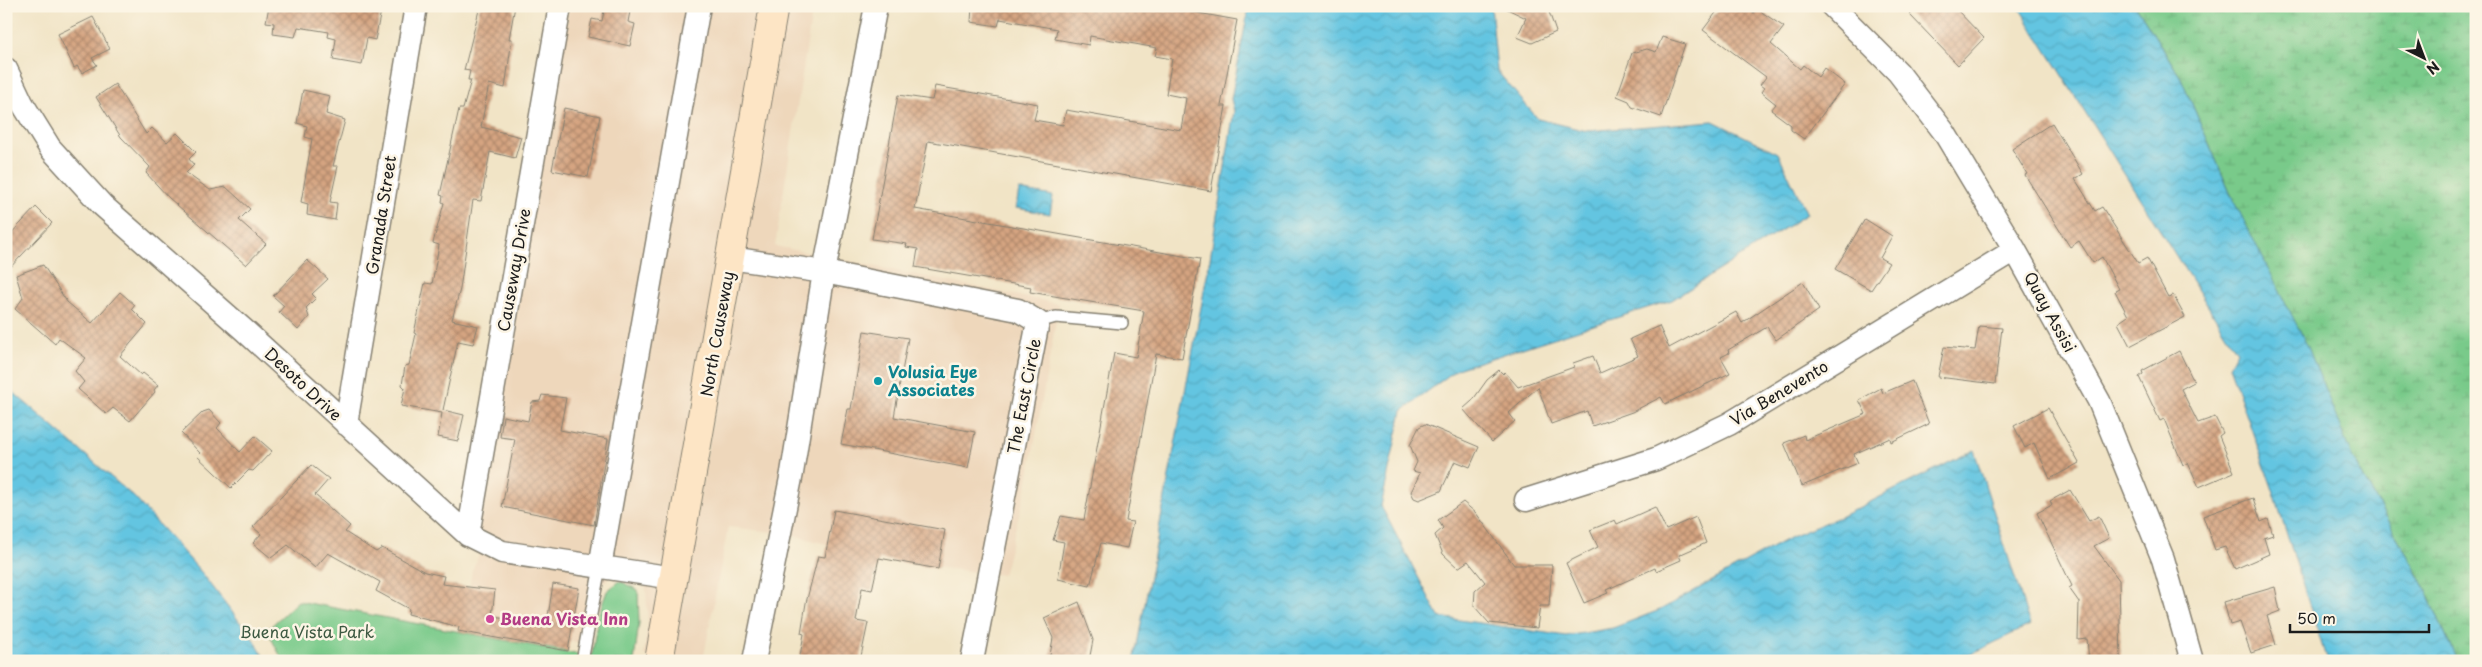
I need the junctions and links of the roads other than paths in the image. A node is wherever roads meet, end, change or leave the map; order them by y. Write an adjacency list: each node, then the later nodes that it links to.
1 (416, 6): 13 (street, Granada Street)
2 (560, 6): 15 (street, Causeway Drive)
3 (699, 6): 16 (street)
4 (774, 6): 9 (main road, North Causeway)
5 (876, 6): 10 (street)
6 (1832, 6): 8 (street, Quay Assisi)
7 (6, 69): 13 (street, Desoto Drive)
8 (2016, 250): 14 (street, Via Benevento); 22 (street, Quay Assisi)
9 (730, 258): 10 (street, The East Circle); 17 (main road, North Causeway)
10 (824, 272): 11 (street, The East Circle); 20 (street)
11 (1038, 322): 12 (lane); 21 (street, The East Circle)
12 (1122, 323)
13 (346, 424): 15 (street, Desoto Drive)
14 (1526, 500)
15 (468, 535): 16 (street, Desoto Drive)
16 (600, 567): 17 (street, Desoto Drive); 18 (lane)
17 (674, 578): 19 (main road, North Causeway)
18 (582, 661)
19 (659, 661)
20 (754, 661)
21 (972, 661)
22 (2192, 661)

